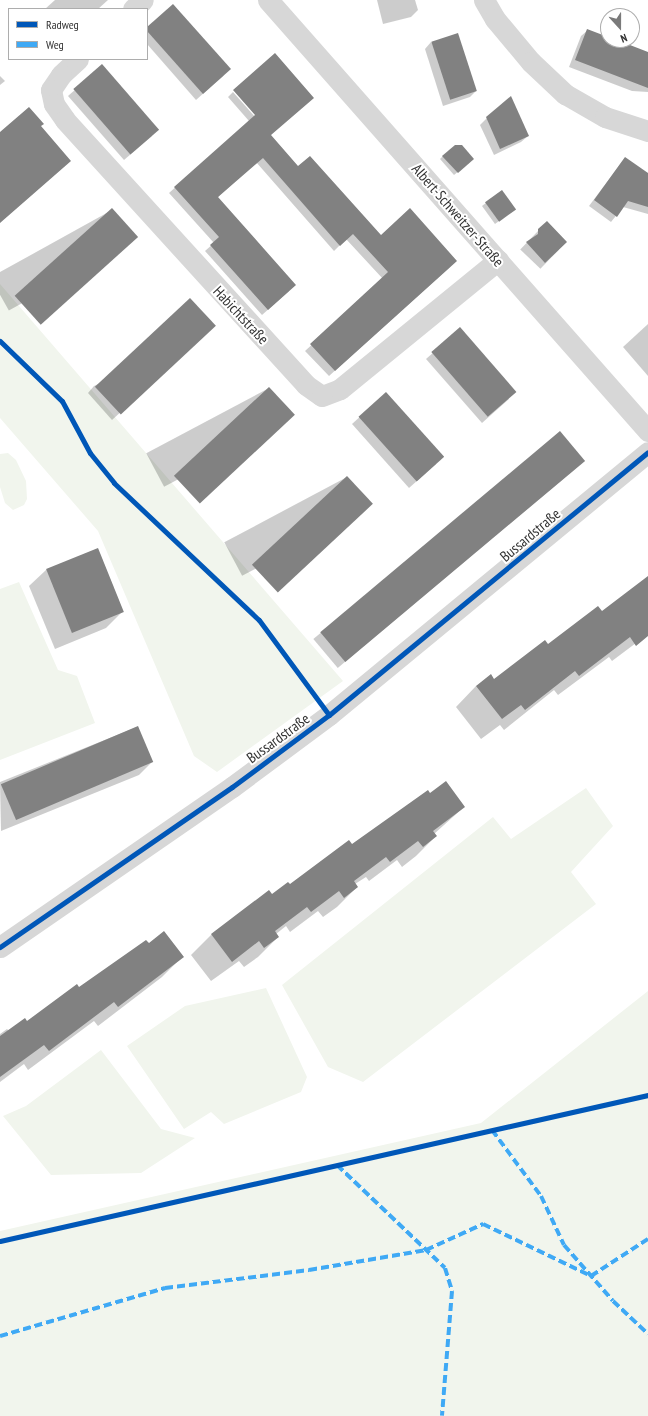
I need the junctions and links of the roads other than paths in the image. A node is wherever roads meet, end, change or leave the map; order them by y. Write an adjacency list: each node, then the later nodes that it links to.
1 (143, 0): 4 (street)
2 (268, 0): 7 (street, Albert-Schweitzer-Straße)
3 (484, 0): 6 (street)
4 (134, 8)
5 (77, 60): 7 (street, Habichtstraße)
6 (648, 131)
7 (498, 260): 8 (street, Albert-Schweitzer-Straße)
8 (648, 430)
9 (648, 452): 10 (street, Bussardstraße)
10 (0, 948)

